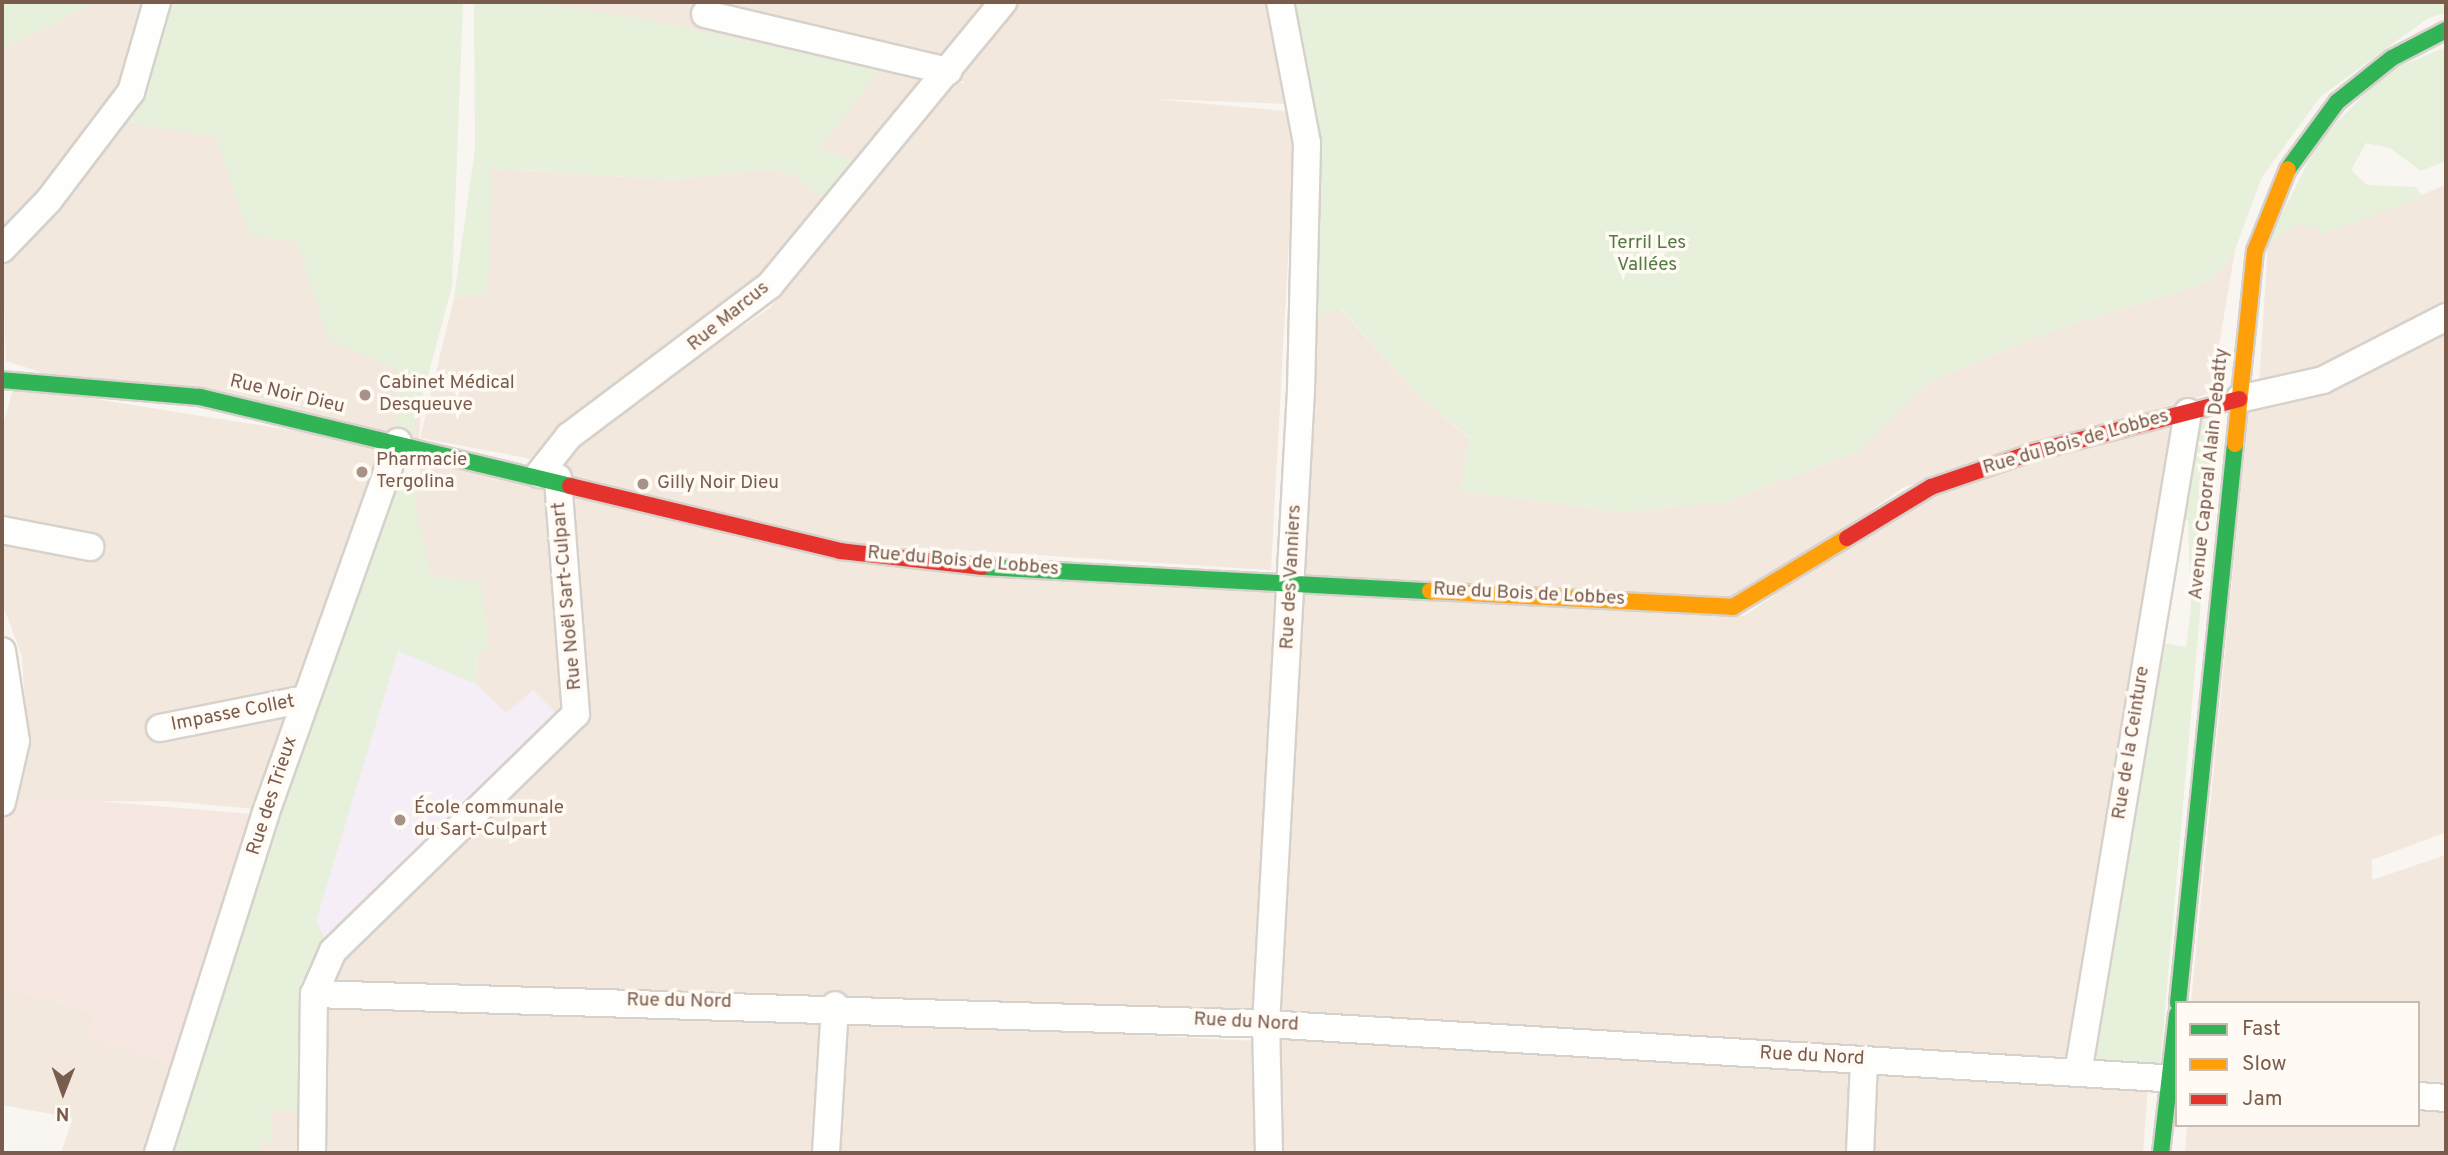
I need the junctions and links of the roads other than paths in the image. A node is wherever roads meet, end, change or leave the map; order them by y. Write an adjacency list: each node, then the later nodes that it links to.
1 (157, 2): 7 (street)
2 (1003, 2): 6 (street, Rue Marcus)
3 (1280, 2): 16 (street, Rue des Vanniers)
4 (705, 14): 6 (street)
5 (2446, 30): 10 (street, Avenue Caporal Alain Debatty)
6 (948, 71): 13 (street, Rue Marcus)
7 (2, 249)
8 (2446, 317): 10 (street, Rue du Bois de Lobbes)
9 (2, 381): 12 (street, Rue Noir Dieu)
10 (2239, 399): 11 (street, Rue du Bois de Lobbes); 22 (street, Avenue Caporal Alain Debatty)
11 (2188, 412): 16 (street, Rue du Bois de Lobbes); 27 (street, Rue de la Ceinture)
12 (398, 442): 13 (street, Rue Noir Dieu); 18 (street, Rue des Trieux)
13 (549, 476): 16 (street, Rue du Bois de Lobbes); 21 (street, Rue Noël Sart-Culpart)
14 (2, 530): 15 (street)
15 (90, 547)
16 (1292, 581): 24 (street, Rue des Vanniers)
17 (2, 650): 20 (street)
18 (305, 699): 19 (street, Impasse Collet); 31 (street, Rue des Trieux)
19 (160, 728)
20 (2, 802)
21 (314, 994): 23 (street, Rue du Nord); 32 (street, Rue Noël Sart-Culpart)
22 (2178, 1001)
23 (835, 1005): 24 (street, Rue du Nord); 33 (street)
24 (1266, 1024): 26 (street, Rue du Nord); 34 (street, Rue des Vanniers)
25 (2175, 1057): 28 (street)
26 (1864, 1060): 27 (street, Rue du Nord); 35 (street)
27 (2078, 1073): 28 (street, Rue du Nord)
28 (2174, 1079): 36 (street)
29 (2420, 1096): 30 (street)
30 (2446, 1098)
31 (158, 1153)
32 (312, 1153)
33 (826, 1153)
34 (1269, 1153)
35 (1860, 1153)
36 (2161, 1153)

